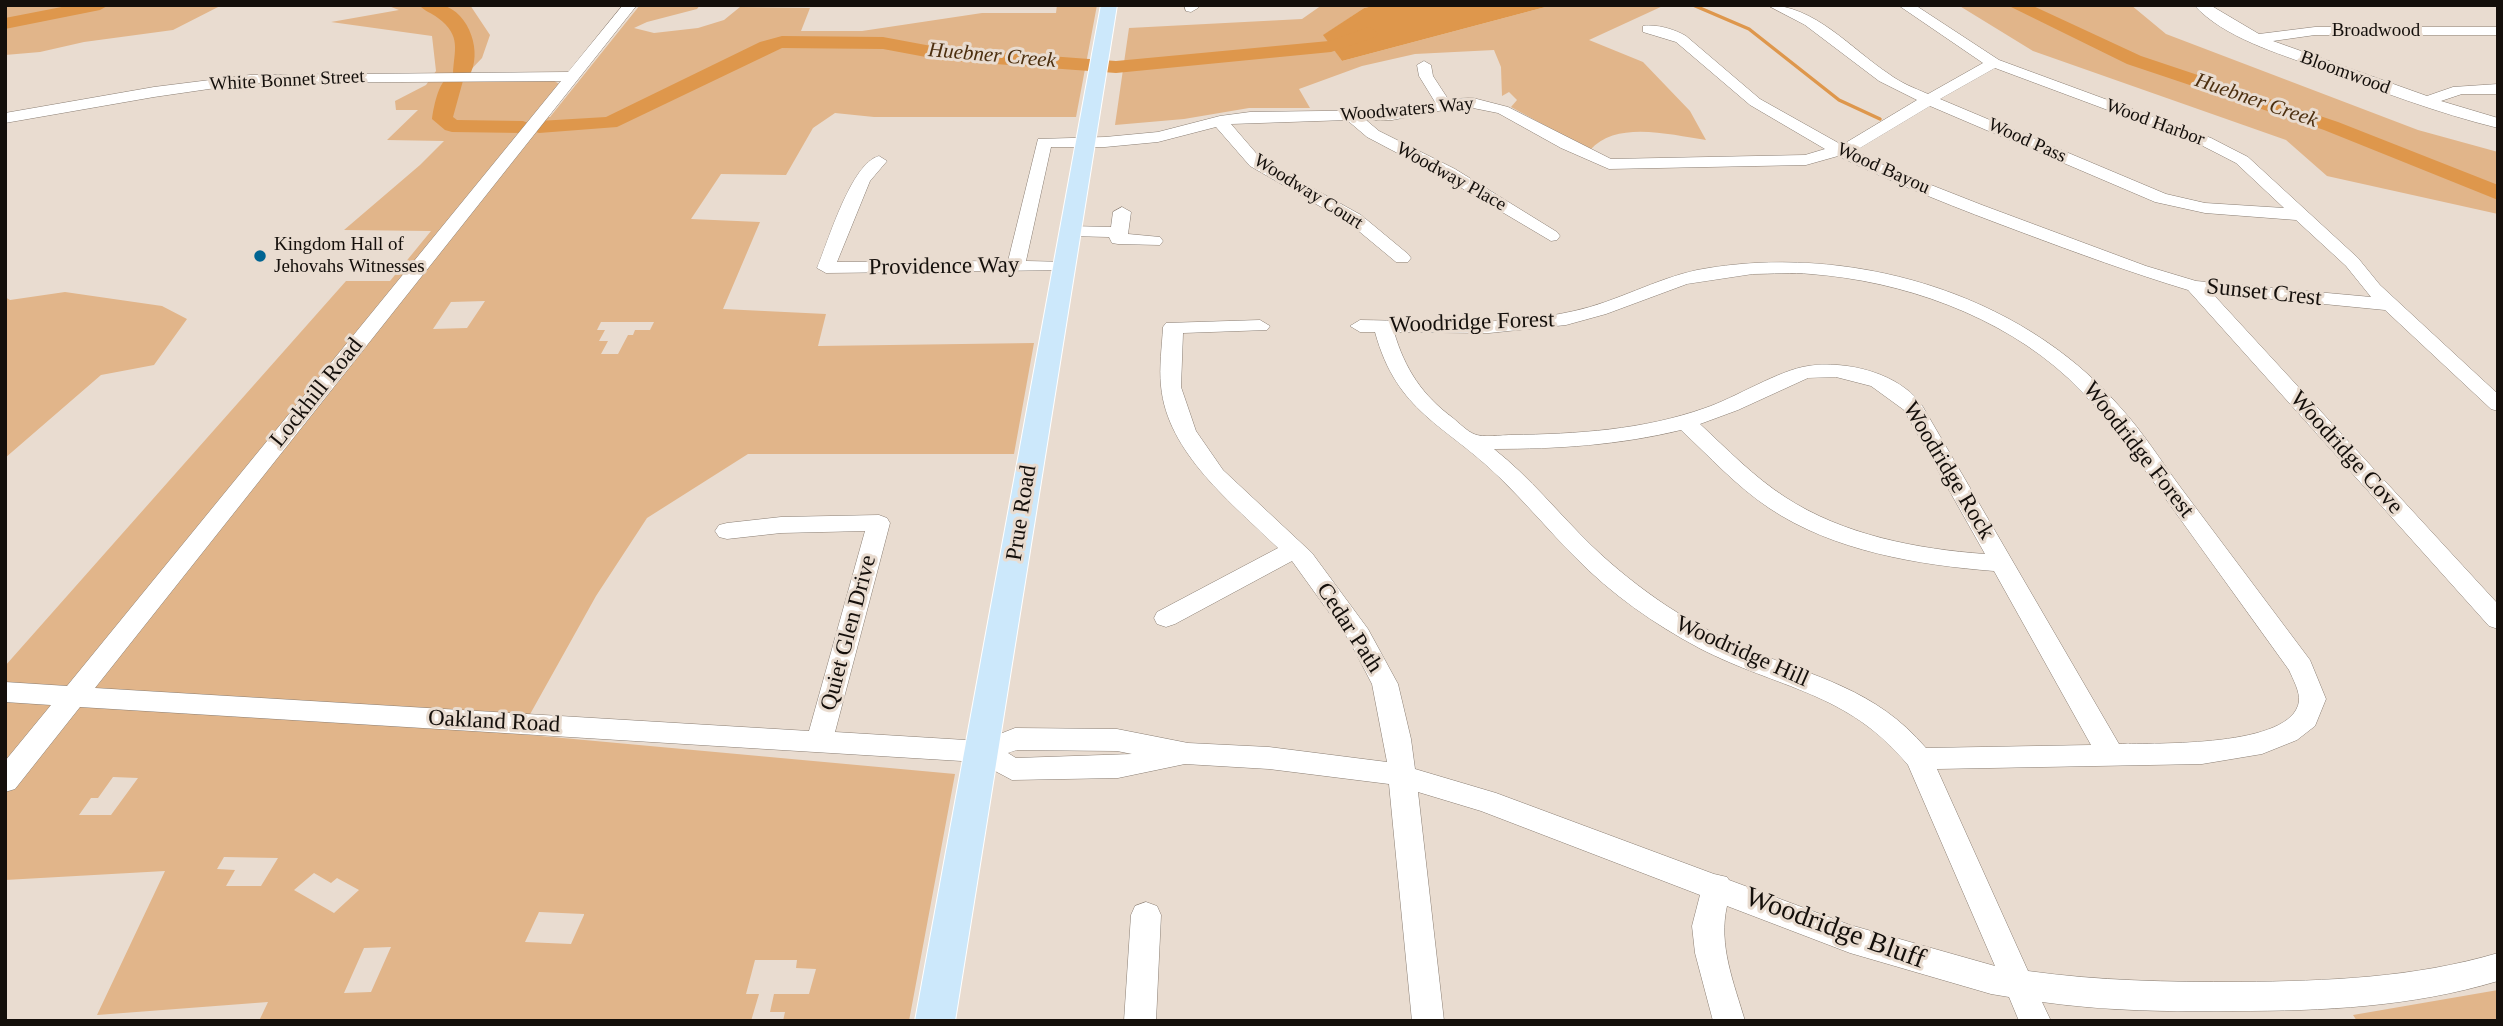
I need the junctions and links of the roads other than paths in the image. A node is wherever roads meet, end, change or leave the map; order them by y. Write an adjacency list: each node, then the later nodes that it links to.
1 (630, 5): 11 (street, Lockhill Road)
2 (1109, 5): 21 (main road, Prue Road)
3 (1774, 5): 13 (street, Wood Pass)
4 (1905, 5): 9 (street, Wood Harbor)
5 (2201, 5): 8 (street, Bloomwood)
6 (1648, 29): 22 (street, Wood Bayou)
7 (2498, 30): 8 (street, Broadwood)
8 (2256, 39): 14 (street, Bloomwood)
9 (1994, 63): 13 (street, Woodwaters Way); 25 (street, Wood Harbor)
10 (1424, 65): 15 (street)
11 (573, 76): 17 (street, White Bonnet Street); 47 (street, Lockhill Road)
12 (2498, 89): 14 (street)
13 (1928, 100): 22 (street, Woodwaters Way); 25 (street, Wood Pass)
14 (2429, 102): 19 (street, Bloomwood)
15 (1444, 105): 16 (street, Woodwaters Way); 22 (street, Woodwaters Way)
16 (1353, 117): 18 (street, Woodwaters Way); 28 (street, Woodway Place)
17 (5, 118)
18 (1220, 121): 20 (street, Woodwaters Way); 30 (street, Woodway Court)
19 (2498, 123)
20 (1125, 145): 21 (street, Woodwaters Way)
21 (1085, 149): 26 (main road, Prue Road); 31 (street)
22 (1840, 151): 33 (street, Wood Bayou)
23 (879, 161): 31 (street, Providence Way)
24 (1122, 212): 27 (street)
25 (2303, 215): 35 (street, Wood Harbor)
26 (1069, 231): 27 (street); 32 (main road, Prue Road)
27 (1119, 232): 29 (street)
28 (1551, 236)
29 (1154, 241)
30 (1402, 258)
31 (1016, 265): 32 (street, Providence Way)
32 (1063, 265): 49 (main road, Prue Road)
33 (2140, 270): 34 (street, Sunset Crest)
34 (2195, 286): 35 (street, Sunset Crest); 45 (street, Woodridge Cove)
35 (2390, 305): 38 (street, Wood Harbor)
36 (1261, 326): 42 (street, Cedar Path)
37 (1372, 326): 40 (street, Woodridge Hill); 50 (street, Woodridge Forest)
38 (2498, 405)
39 (1684, 421): 40 (street, Woodridge Rock); 43 (street); 43 (street, Woodridge Rock)
40 (1470, 442): 51 (street, Woodridge Hill)
41 (727, 531): 48 (street, Quiet Glen Drive)
42 (1295, 549): 44 (street); 52 (street, Cedar Path)
43 (2002, 563): 50 (street, Woodridge Rock)
44 (1166, 618)
45 (2498, 620)
46 (5, 692): 47 (street, Oakland Road)
47 (73, 697): 48 (street, Oakland Road); 53 (street, Lockhill Road)
48 (819, 742): 49 (street, Oakland Road)
49 (983, 752): 52 (street, Woodridge Bluff); 58 (main road, Prue Road)
50 (2111, 755): 51 (street, Woodridge Forest)
51 (1919, 760): 57 (street, Woodridge Hill)
52 (1402, 776): 54 (street, Woodridge Bluff); 60 (street, Cedar Path)
53 (5, 780)
54 (1717, 887): 57 (street, Woodridge Bluff); 61 (street)
55 (1146, 915): 59 (street)
56 (2498, 967): 57 (street, Woodridge Bluff)
57 (2018, 984): 62 (street, Woodridge Hill)
58 (935, 1021)
59 (1140, 1021)
60 (1428, 1021)
61 (1729, 1021)
62 (2035, 1021)

